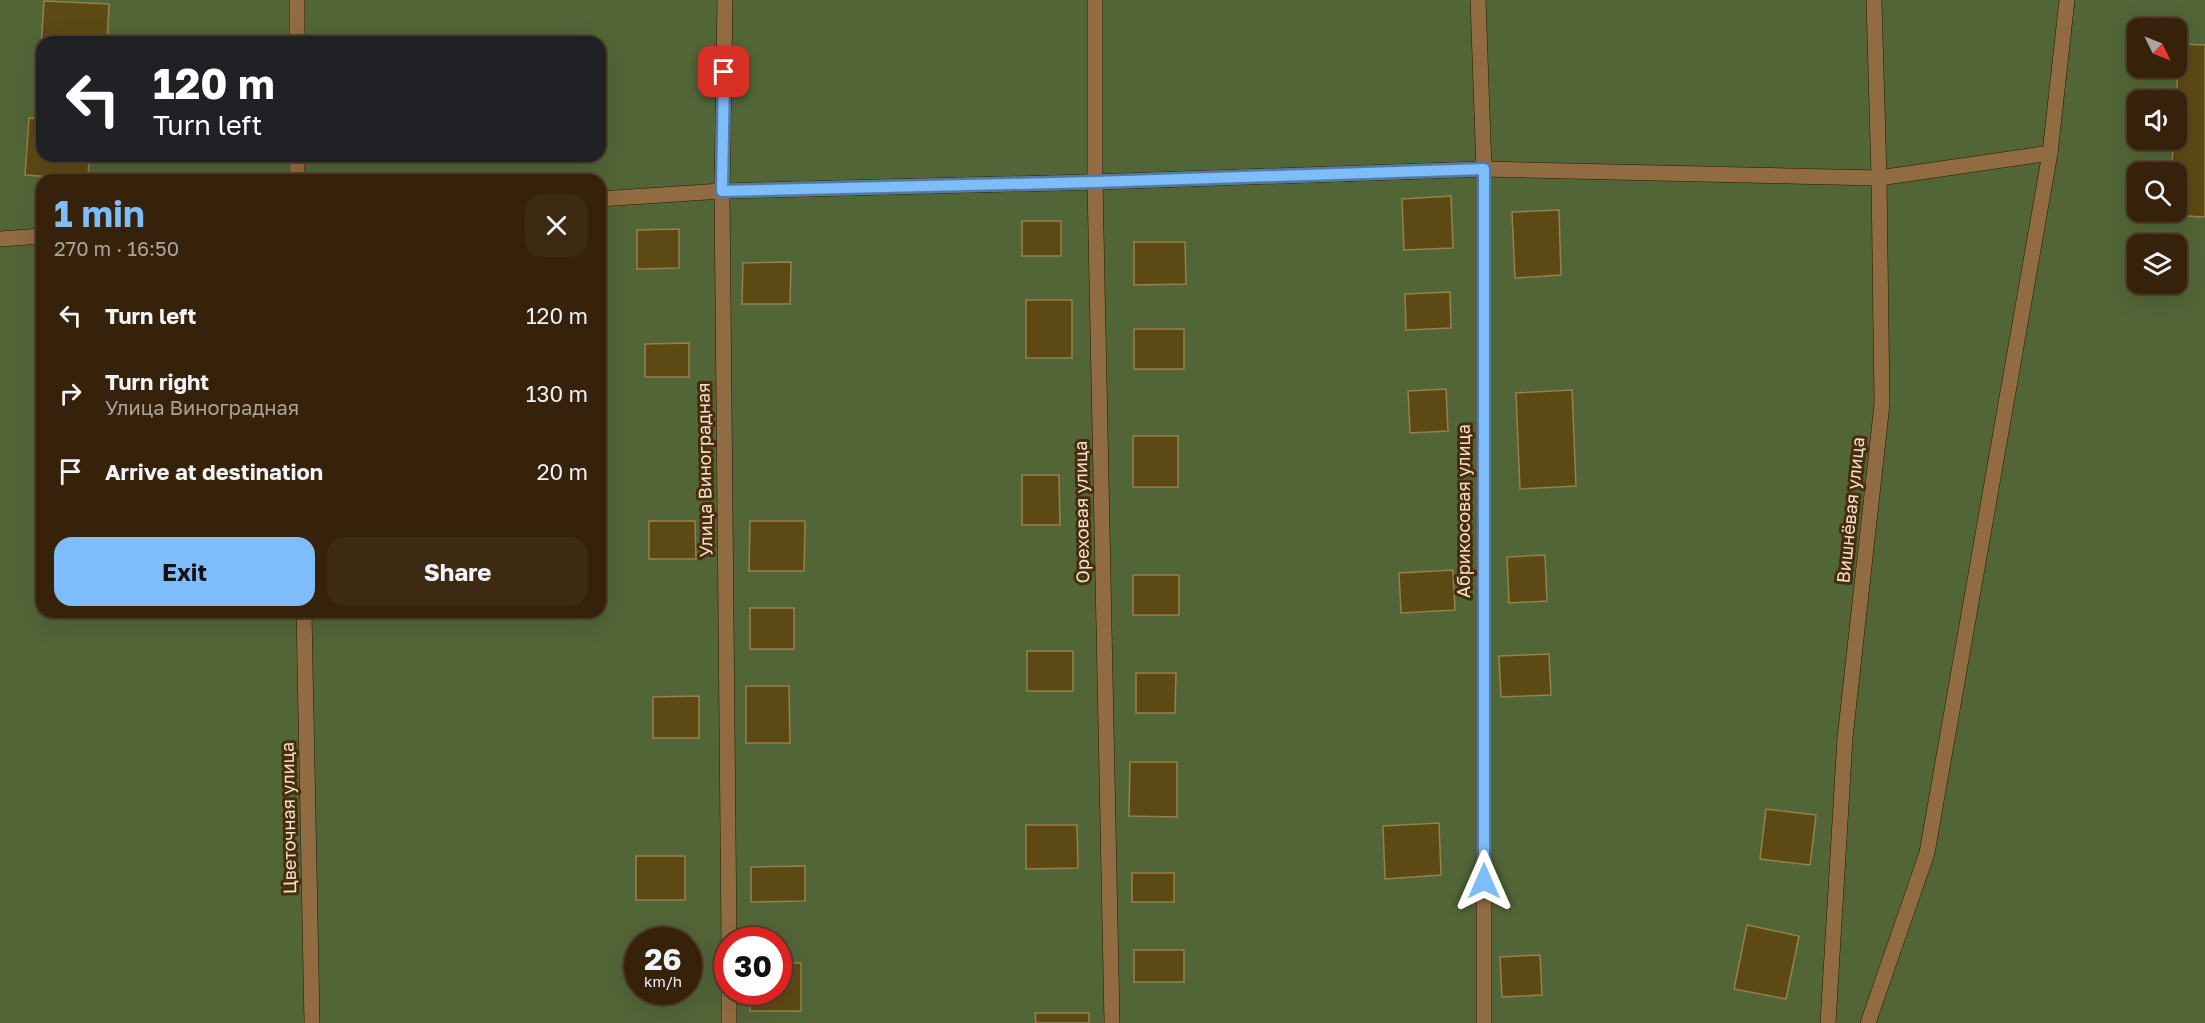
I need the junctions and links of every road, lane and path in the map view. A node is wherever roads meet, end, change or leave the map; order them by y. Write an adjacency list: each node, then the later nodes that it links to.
1 (297, 0): 7 (street)
2 (725, 0): 12 (street, Улица Виноградная)
3 (1095, 0): 11 (street, Ореховая улица)
4 (1478, 0): 9 (street, Абрикосовая улица)
5 (1874, 0): 10 (street, Вишнёвая улица)
6 (2067, 0): 8 (street)
7 (297, 36)
8 (2050, 153): 10 (street); 24 (street)
9 (1484, 169): 10 (street); 11 (street); 22 (street, Абрикосовая улица)
10 (1879, 178): 23 (street, Вишнёвая улица)
11 (1095, 182): 12 (street); 21 (street, Ореховая улица)
12 (722, 191): 13 (street); 17 (street, Улица Виноградная)
13 (606, 199)
14 (36, 236): 15 (street)
15 (0, 239)
16 (304, 618): 19 (street, Цветочная улица)
17 (729, 927)
18 (729, 1005): 20 (street)
19 (312, 1023)
20 (729, 1023)
21 (1112, 1023)
22 (1484, 1023)
23 (1828, 1023)
24 (1868, 1023)

